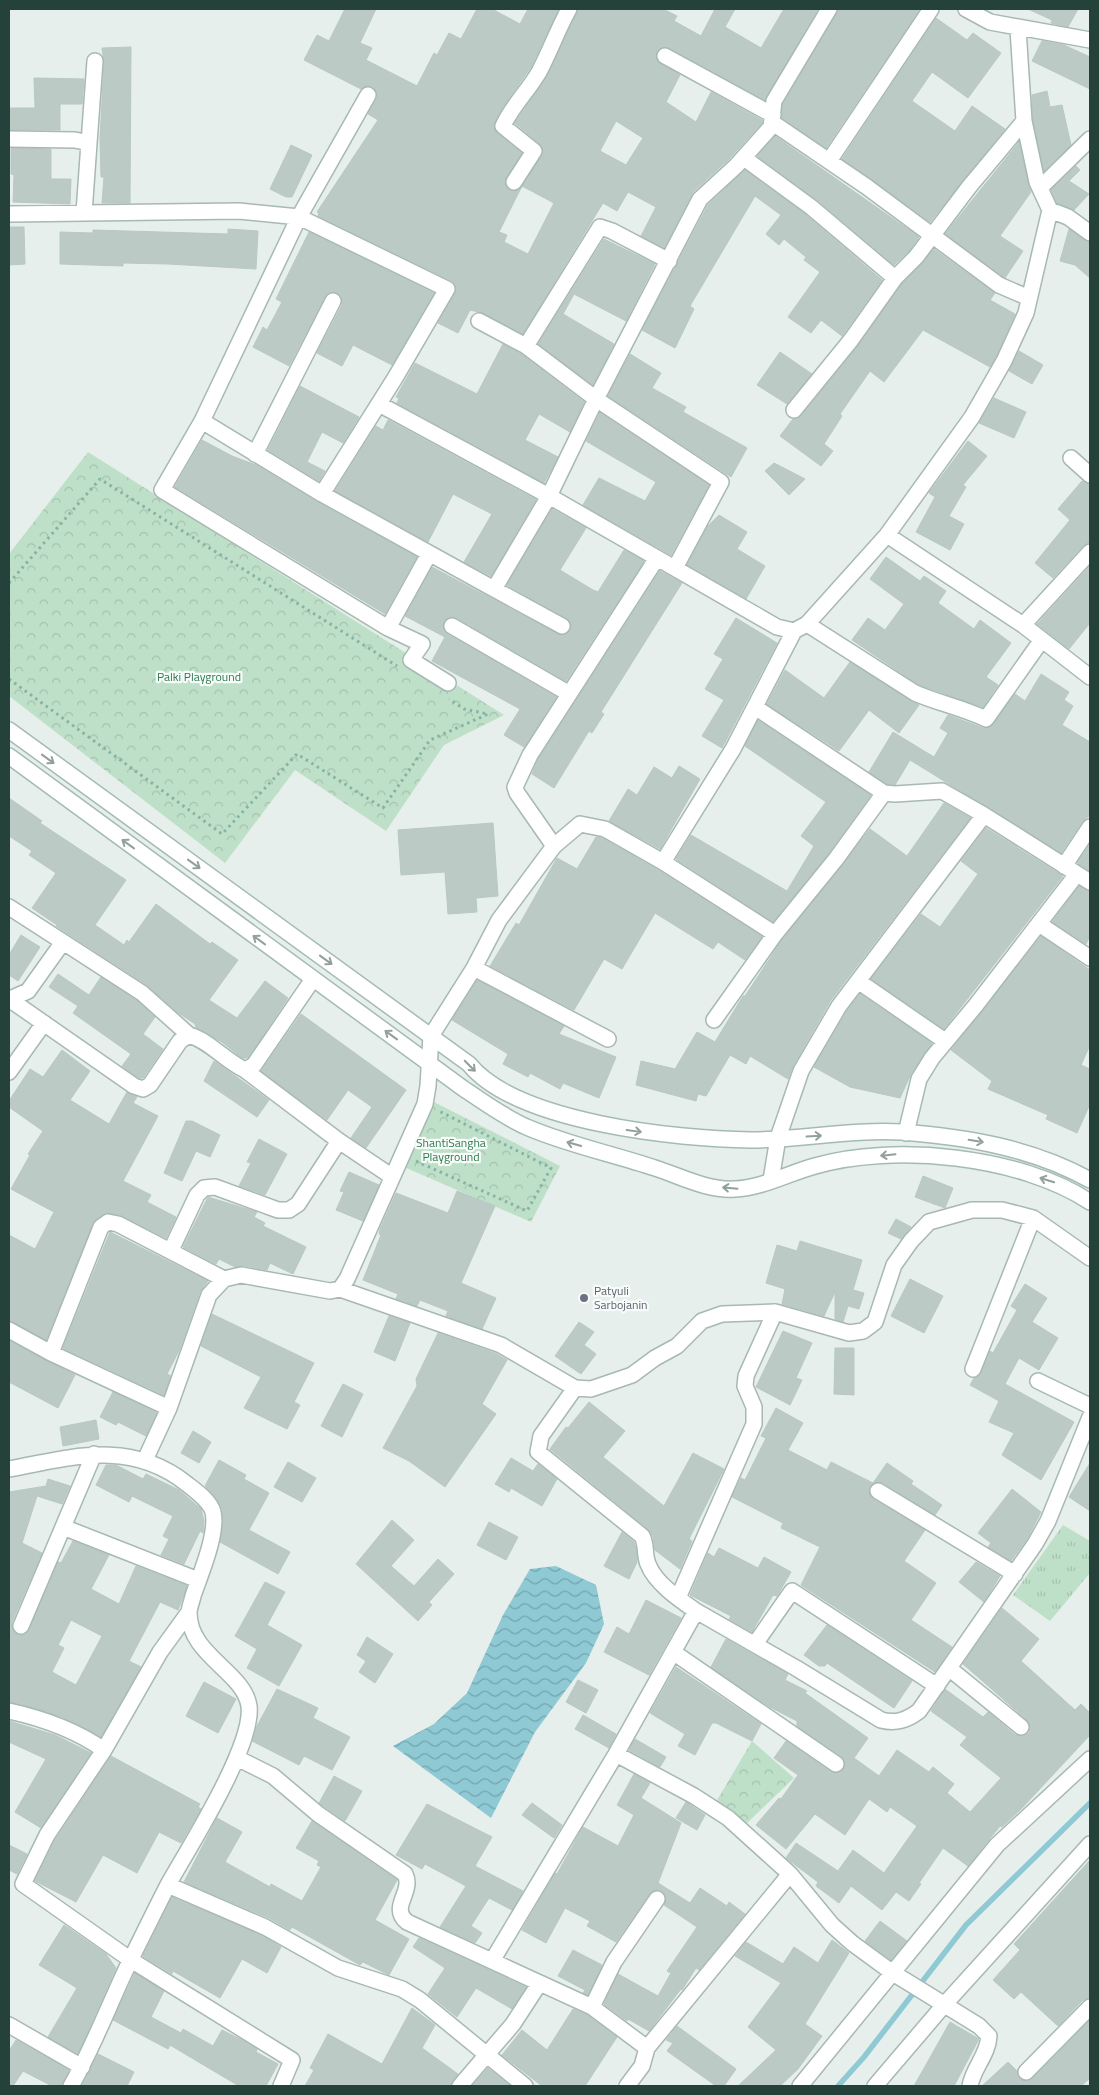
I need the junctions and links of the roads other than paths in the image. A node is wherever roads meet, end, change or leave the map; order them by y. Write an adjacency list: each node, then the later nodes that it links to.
1 (569, 9): 17 (street)
2 (829, 9): 10 (street)
3 (931, 9): 16 (street)
4 (966, 9): 5 (street)
5 (1018, 29): 6 (street); 11 (street)
6 (1090, 40)
7 (665, 56): 10 (street)
8 (95, 61): 14 (street)
9 (368, 94): 22 (street)
10 (773, 119): 15 (street); 16 (street)
11 (1024, 122): 18 (street); 24 (street)
12 (9, 139): 14 (street)
13 (1090, 139): 18 (street)
14 (89, 143): 20 (street)
15 (744, 158): 25 (street); 26 (street)
16 (829, 161): 24 (street)
17 (514, 182)
18 (1040, 188): 19 (street)
19 (1050, 210): 23 (street); 27 (street)
20 (84, 213): 21 (street); 22 (street)
21 (9, 214)
22 (299, 218): 32 (street); 34 (street)
23 (1090, 233)
24 (931, 235): 26 (street); 27 (street)
25 (669, 261): 30 (street); 31 (street)
26 (895, 278): 33 (street)
27 (1029, 298): 40 (street)
28 (333, 301): 35 (street)
29 (479, 321): 30 (street)
30 (526, 346): 31 (street)
31 (596, 399): 39 (street); 44 (street)
32 (379, 404): 38 (street); 39 (street)
33 (794, 410)
34 (202, 421): 35 (street); 50 (street)
35 (256, 454): 38 (street)
36 (1071, 458): 37 (street)
37 (1090, 475)
38 (322, 494): 42 (street)
39 (549, 496): 43 (street); 45 (street)
40 (887, 535): 48 (street); 49 (street)
41 (1090, 552): 48 (street)
42 (429, 554): 45 (street); 50 (street)
43 (657, 558): 44 (street); 54 (street)
44 (675, 568): 49 (street)
45 (494, 589): 47 (street)
46 (452, 626): 54 (street)
47 (562, 626)
48 (1023, 626): 51 (street)
49 (800, 627): 51 (street); 55 (street)
50 (388, 628): 53 (street)
51 (1041, 641): 52 (street)
52 (1090, 677)
53 (448, 691)
54 (568, 694): 61 (street)
55 (755, 707): 58 (street); 62 (street)
56 (9, 730): 65 (street, one-way to 65)
57 (9, 756): 67 (street, one-way to 57)
58 (884, 793): 59 (street); 69 (street)
59 (984, 815): 63 (street); 74 (street)
60 (1090, 827): 63 (street)
61 (554, 846): 62 (street); 72 (street)
62 (664, 862): 69 (street)
63 (1071, 870): 64 (street); 68 (street)
64 (1090, 882)
65 (245, 902): 67 (street); 79 (street, one-way to 79)
66 (9, 907): 70 (street)
67 (232, 920): 73 (street, one-way to 67)
68 (1039, 924): 71 (street); 81 (street)
69 (775, 934): 76 (street)
70 (62, 942): 75 (street); 78 (street)
71 (1090, 958)
72 (474, 968): 79 (street); 80 (street)
73 (314, 978): 82 (street, one-way to 73); 83 (street)
74 (858, 981): 81 (street); 86 (street)
75 (9, 999): 77 (street)
76 (714, 1020)
77 (44, 1023): 78 (street); 84 (street)
78 (189, 1035): 83 (street)
79 (431, 1036): 82 (street); 86 (street, one-way to 86)
80 (608, 1039)
81 (945, 1041): 85 (street)
82 (430, 1064): 88 (street); 89 (street, one-way to 82)
83 (245, 1070): 87 (street)
84 (9, 1072)
85 (906, 1133): 86 (street, one-way to 85); 90 (street, one-way to 90)
86 (778, 1138): 89 (street)
87 (339, 1141): 88 (street); 93 (street)
88 (391, 1176): 96 (street)
89 (771, 1180): 91 (street, one-way to 89)
90 (1090, 1180)
91 (1090, 1202)
92 (1033, 1218): 94 (street); 97 (street); 100 (street)
93 (171, 1250): 95 (street); 99 (street)
94 (1090, 1258)
95 (224, 1279): 96 (street); 104 (street)
96 (340, 1289): 102 (street)
97 (775, 1312): 102 (street); 113 (street)
98 (9, 1330): 99 (street)
99 (52, 1353): 104 (street)
100 (973, 1368)
101 (1038, 1382): 103 (street)
102 (575, 1388): 113 (street)
103 (1090, 1406)
104 (169, 1408): 107 (street)
105 (1090, 1417): 111 (street)
106 (94, 1454): 107 (street); 108 (street); 110 (street)
107 (144, 1460): 112 (street)
108 (9, 1469)
109 (878, 1492): 111 (street)
110 (63, 1527): 112 (street); 116 (street)
111 (1015, 1574): 119 (street)
112 (198, 1580): 115 (street)
113 (678, 1598): 114 (street)
114 (696, 1611): 117 (street); 118 (street)
115 (189, 1612): 123 (street); 125 (street)
116 (21, 1626)
117 (755, 1644): 120 (street); 120 (street)
118 (673, 1652): 124 (street); 127 (street)
119 (950, 1669): 120 (street); 122 (street)
120 (937, 1686)
121 (9, 1711): 123 (street)
122 (1021, 1727)
123 (104, 1750): 130 (street)
124 (616, 1754): 129 (street); 134 (street)
125 (237, 1758): 131 (street); 134 (street)
126 (1090, 1759): 135 (street)
127 (836, 1764)
128 (1090, 1844): 137 (street)
129 (790, 1874): 135 (street); 141 (street)
130 (16, 1882): 133 (street)
131 (168, 1885): 133 (street); 142 (street)
132 (657, 1899): 138 (street)
133 (131, 1960): 143 (street); 146 (street)
134 (492, 1961): 136 (street)
135 (893, 1972): 137 (street); 150 (street)
136 (539, 1984): 138 (street); 142 (street)
137 (944, 2005): 151 (street); 152 (street)
138 (592, 2007): 141 (street)
139 (1090, 2008): 144 (street)
140 (9, 2025): 143 (street)
141 (647, 2048): 149 (street)
142 (488, 2055): 147 (street); 148 (street)
143 (82, 2067): 145 (street)
144 (1026, 2072)
145 (71, 2086)
146 (280, 2086)
147 (460, 2086)
148 (525, 2086)
149 (627, 2086)
150 (800, 2086)
151 (875, 2086)
152 (970, 2086)

